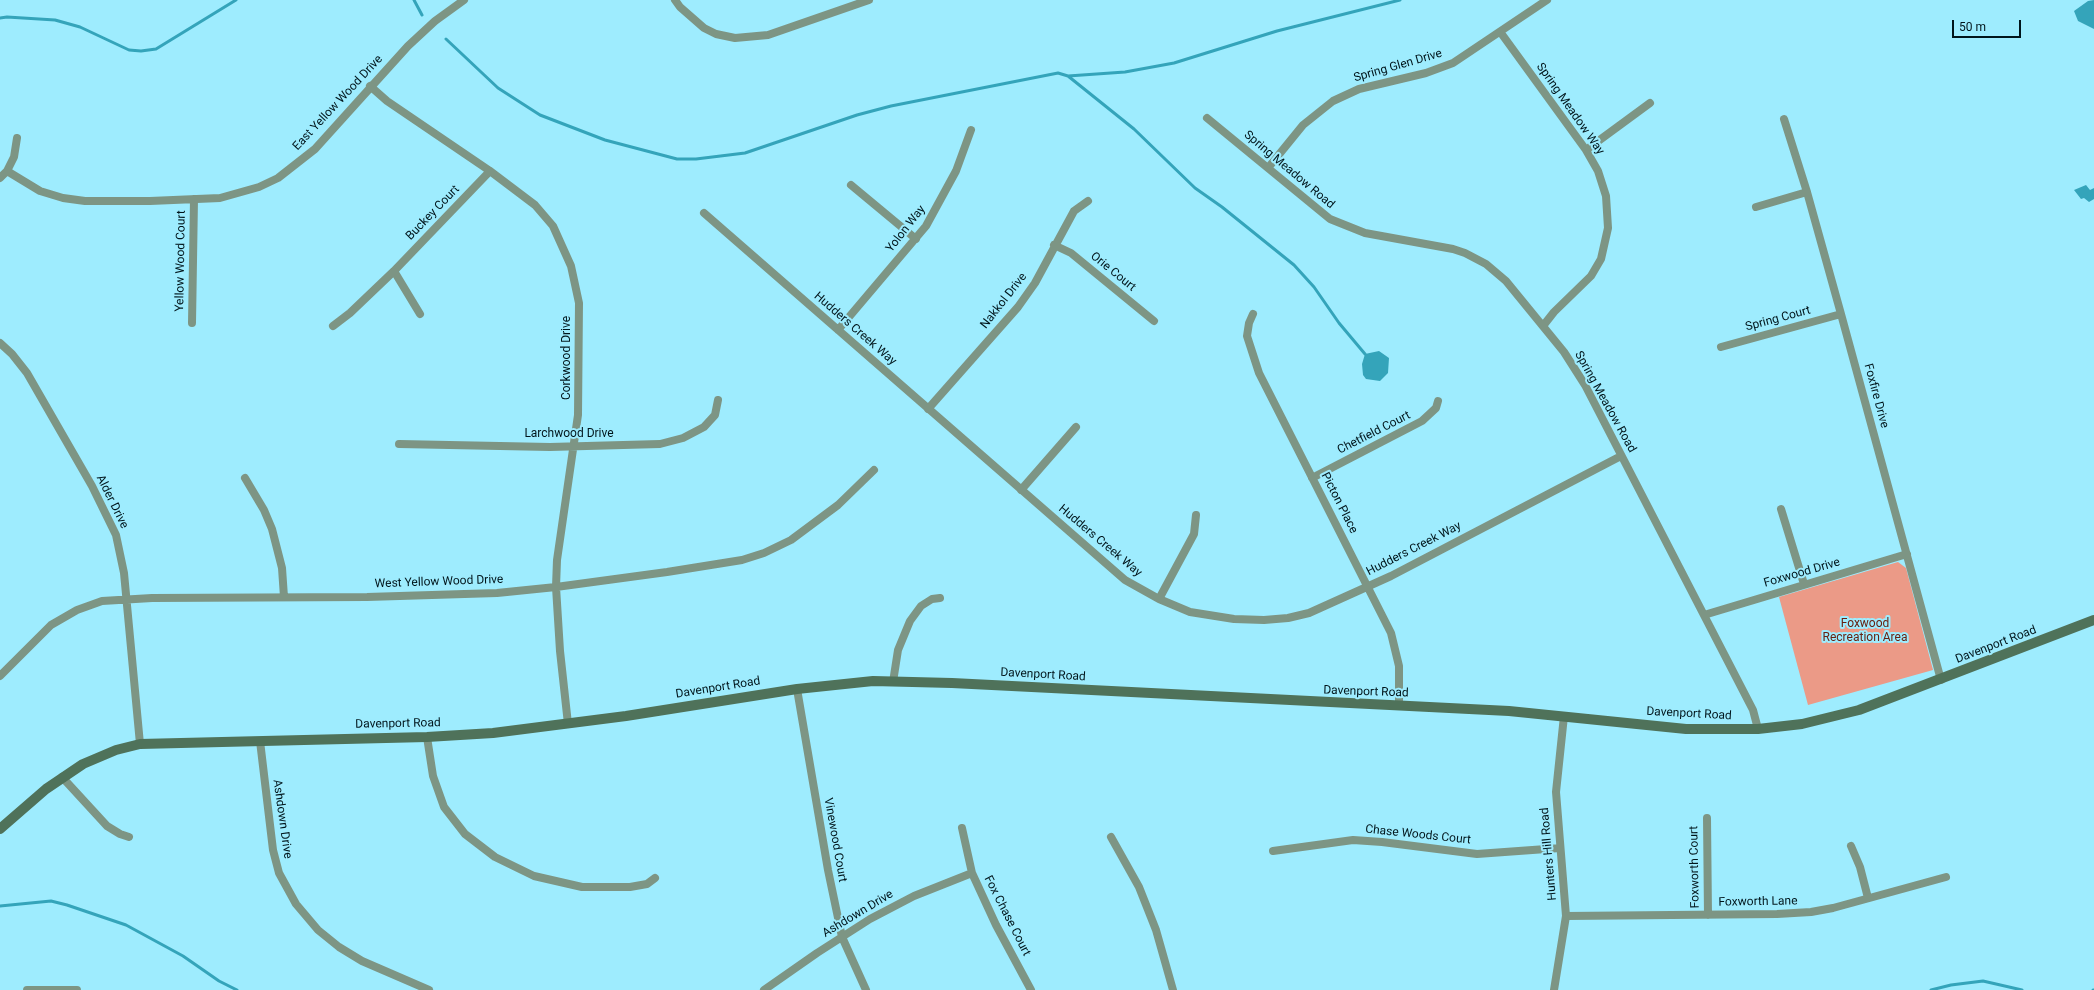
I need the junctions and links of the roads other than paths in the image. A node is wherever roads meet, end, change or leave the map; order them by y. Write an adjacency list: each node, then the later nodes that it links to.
1 (464, 0): 6 (street, East Yellow Wood Drive)
2 (675, 0): 3 (street)
3 (869, 0)
4 (1547, 0): 5 (street, Spring Glen Drive)
5 (1501, 33): 12 (street, Spring Meadow Way); 13 (street, Spring Glen Drive)
6 (370, 86): 15 (street, Corkwood Drive); 19 (street, East Yellow Wood Drive)
7 (1650, 104): 12 (street)
8 (1207, 118): 13 (street, Spring Meadow Road)
9 (1784, 119): 18 (street, Foxfire Drive)
10 (970, 130): 23 (street, Yolon Way)
11 (16, 138): 14 (street)
12 (1586, 150): 32 (street, Spring Meadow Way)
13 (1268, 168): 32 (street, Spring Meadow Road)
14 (7, 171): 16 (street); 19 (street, East Yellow Wood Drive)
15 (490, 171): 25 (street, Buckey Court); 41 (street, Corkwood Drive)
16 (0, 178)
17 (851, 185): 23 (street)
18 (1807, 192): 21 (street); 28 (street, Foxfire Drive)
19 (194, 199): 30 (street, Yellow Wood Court)
20 (1088, 201): 24 (street, Nakkol Drive)
21 (1756, 207)
22 (704, 213): 33 (street, Hudders Creek Way)
23 (916, 238): 33 (street, Yolon Way)
24 (1054, 245): 29 (street, Orie Court); 38 (street, Nakkol Drive)
25 (394, 271): 26 (street); 31 (street, Buckey Court)
26 (420, 314)
27 (1253, 314): 45 (street, Picton Place)
28 (1841, 314): 35 (street, Spring Court); 49 (street, Foxfire Drive)
29 (1154, 321)
30 (192, 323)
31 (333, 326)
32 (1543, 326): 42 (street, Spring Meadow Road)
33 (838, 330): 38 (street, Hudders Creek Way)
34 (0, 343): 55 (street, Alder Drive)
35 (1721, 347)
36 (718, 400): 41 (street, Larchwood Drive)
37 (1438, 401): 45 (street, Chetfield Court)
38 (928, 409): 46 (street, Hudders Creek Way)
39 (1076, 427): 46 (street)
40 (399, 444): 41 (street, Larchwood Drive)
41 (574, 447): 52 (street, Corkwood Drive)
42 (1621, 456): 51 (street, Hudders Creek Way); 57 (street, Spring Meadow Road)
43 (874, 470): 52 (street, West Yellow Wood Drive)
44 (245, 478): 53 (street)
45 (1312, 478): 51 (street, Picton Place)
46 (1021, 490): 56 (street, Hudders Creek Way)
47 (1781, 509): 50 (street)
48 (1196, 515): 56 (street)
49 (1907, 554): 50 (street, Foxwood Drive); 60 (street, Foxfire Drive)
50 (1804, 584): 57 (street, Foxwood Drive)
51 (1369, 586): 56 (street, Hudders Creek Way); 63 (street, Picton Place)
52 (556, 587): 53 (street, West Yellow Wood Drive); 65 (street, Corkwood Drive)
53 (284, 597): 55 (street, West Yellow Wood Drive)
54 (940, 598): 61 (street)
55 (127, 599): 59 (street, West Yellow Wood Drive); 69 (street, Alder Drive)
56 (1159, 599)
57 (1704, 615): 66 (street, Spring Meadow Road)
58 (2094, 620): 60 (street, Davenport Road)
59 (0, 676)
60 (1941, 680): 66 (street, Davenport Road)
61 (893, 682): 62 (street, Davenport Road); 63 (street, Davenport Road)
62 (797, 689): 65 (street, Davenport Road); 85 (street, Vinewood Court)
63 (1399, 706): 64 (street, Davenport Road)
64 (1564, 716): 66 (street, Davenport Road); 77 (street, Hunters Hill Road)
65 (568, 724): 67 (street, Davenport Road)
66 (1758, 729)
67 (427, 737): 68 (street, Davenport Road); 81 (street)
68 (260, 741): 69 (street, Davenport Road); 88 (street, Ashdown Drive)
69 (140, 744): 70 (street, Davenport Road)
70 (62, 777): 73 (street, Davenport Road); 74 (street)
71 (1707, 818): 83 (street, Foxworth Court)
72 (962, 828): 79 (street, Fox Chase Court)
73 (0, 829)
74 (129, 837)
75 (1111, 837): 92 (street)
76 (1851, 846): 82 (street)
77 (1560, 848): 78 (street, Chase Woods Court); 84 (street, Hunters Hill Road)
78 (1273, 850)
79 (972, 874): 85 (street, Ashdown Drive); 91 (street, Fox Chase Court)
80 (1946, 877): 82 (street, Foxworth Lane)
81 (655, 878)
82 (1868, 898): 83 (street, Foxworth Lane)
83 (1708, 915): 84 (street, Foxworth Lane)
84 (1566, 916): 93 (street, Hunters Hill Road)
85 (842, 937): 89 (street, Ashdown Drive); 90 (street, Vinewood Court)
86 (27, 990): 87 (street)
87 (77, 990)
88 (429, 990)
89 (764, 990)
90 (866, 990)
91 (1031, 990)
92 (1173, 990)
93 (1554, 990)

